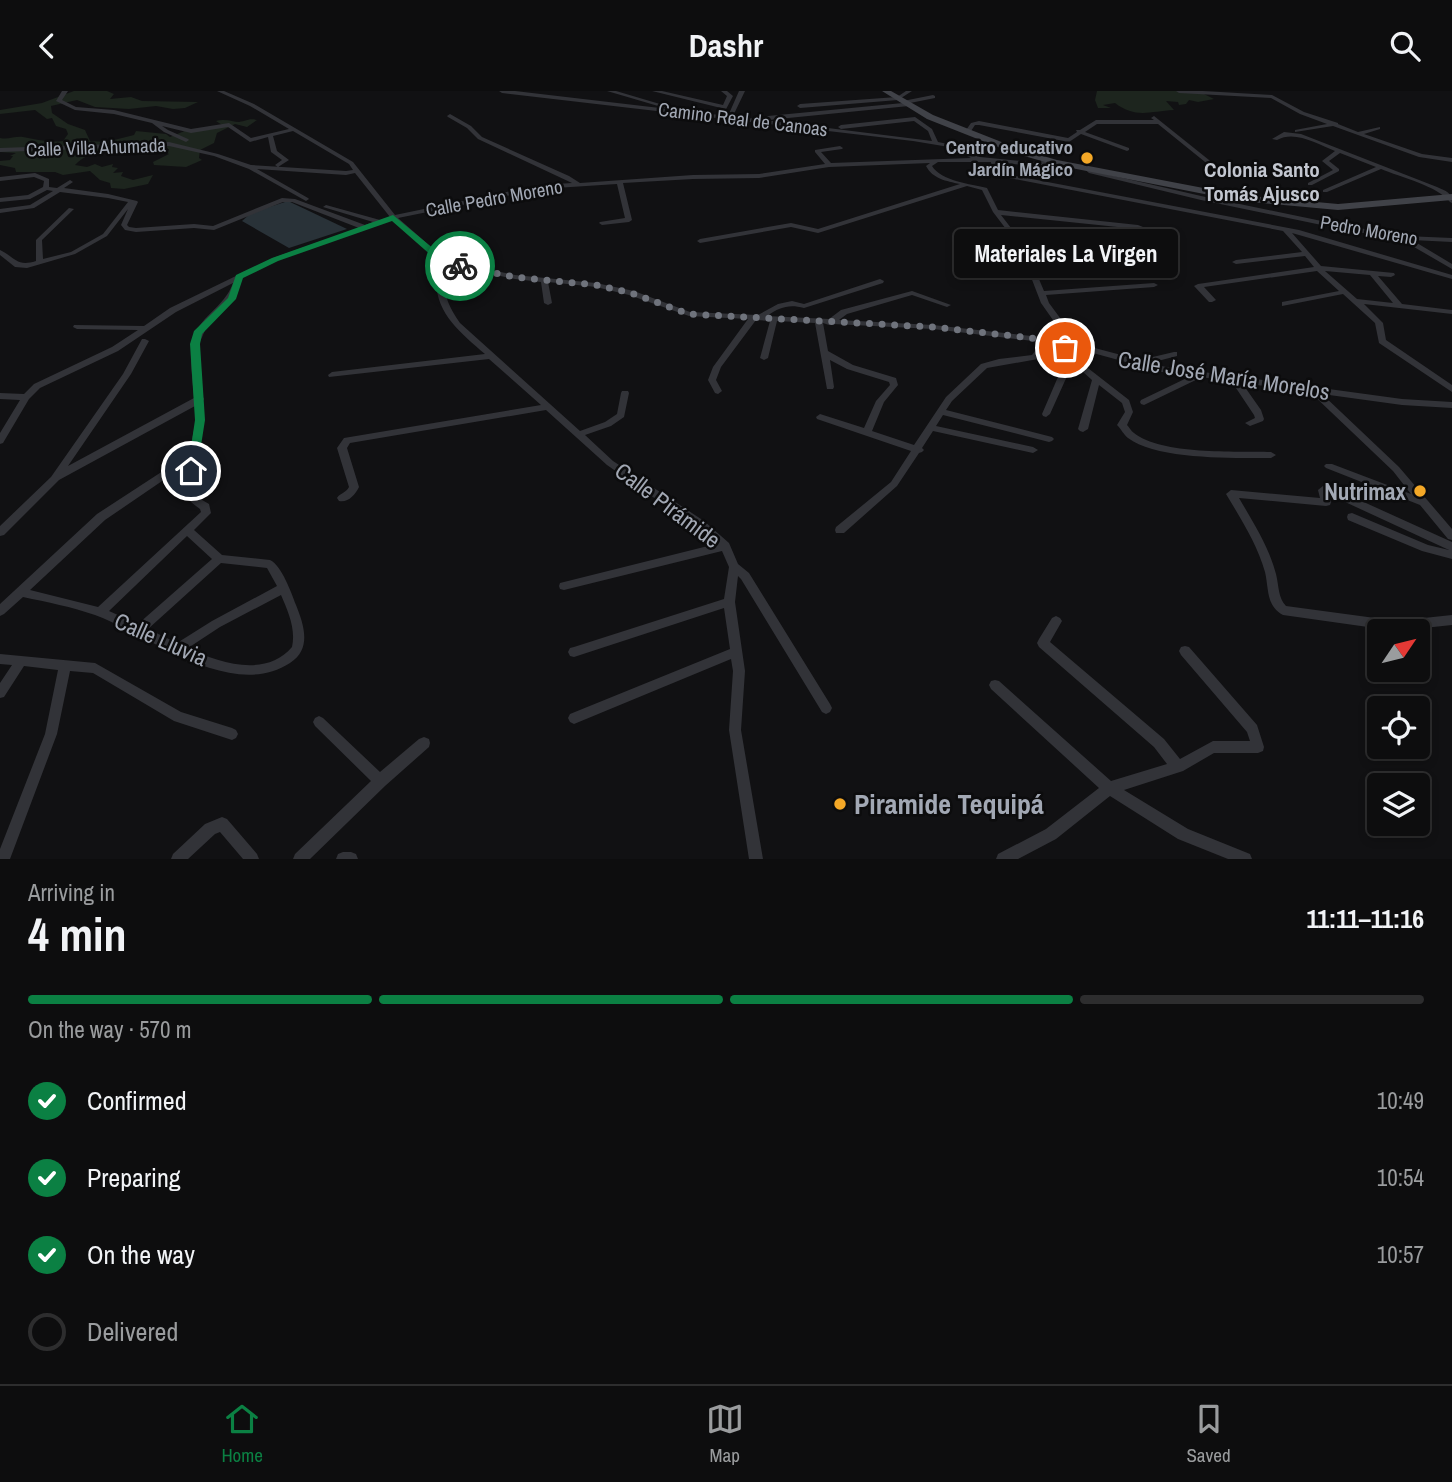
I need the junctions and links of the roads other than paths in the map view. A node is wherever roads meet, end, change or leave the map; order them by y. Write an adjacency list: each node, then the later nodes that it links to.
1 (65, 91): 20 (street)
2 (220, 91): 26 (street, Calle José María Morelos)
3 (502, 91): 15 (street, Camino Real de Canoas)
4 (610, 91): 15 (street)
5 (655, 91): 14 (street)
6 (724, 91): 14 (street)
7 (742, 91): 19 (street)
8 (886, 91): 12 (main road)
9 (909, 91): 12 (street)
10 (1179, 91): 16 (street)
11 (933, 97): 12 (street)
12 (904, 101): 13 (street); 21 (street); 30 (main road)
13 (800, 106)
14 (724, 107): 18 (street)
15 (681, 112): 18 (street, Camino Real de Canoas)
16 (1302, 113): 22 (street); 23 (street)
17 (450, 116): 56 (street)
18 (719, 116): 19 (street, Camino Real de Canoas)
19 (730, 118): 21 (street, Camino Real de Canoas)
20 (152, 121): 27 (street); 34 (street)
21 (754, 121): 24 (street, Camino Real de Canoas)
22 (1336, 124): 23 (street); 31 (street)
23 (1327, 127): 29 (street)
24 (825, 128): 35 (street, Camino Real de Canoas); 35 (street)
25 (1378, 128): 31 (street)
26 (292, 130): 32 (street); 52 (street, Calle José María Morelos)
27 (191, 131): 32 (street); 34 (street)
28 (1078, 131): 30 (street); 38 (street); 48 (street)
29 (1297, 131)
30 (967, 133): 45 (main road)
31 (1360, 133): 42 (street)
32 (271, 137): 46 (street)
33 (1275, 139): 40 (street)
34 (186, 140): 36 (street)
35 (936, 143): 41 (street, Camino Real de Canoas)
36 (174, 145): 39 (street, Calle Villa Ahumada); 49 (street, Calle Villa Ahumada)
37 (840, 148): 47 (street)
38 (1127, 149)
39 (0, 150)
40 (1339, 151): 51 (street); 58 (street)
41 (980, 159): 43 (street, Calle Pedro Moreno); 44 (street, Calle Pedro Moreno)
42 (1452, 160)
43 (936, 161): 47 (street, Calle Pedro Moreno); 57 (street)
44 (994, 161): 45 (street, Calle Pedro Moreno); 72 (street)
45 (1056, 162): 50 (main road)
46 (278, 165)
47 (829, 165): 55 (street, Calle Pedro Moreno)
48 (1212, 165)
49 (250, 167): 52 (street, Calle Villa Ahumada); 69 (street)
50 (1085, 167): 62 (main road); 73 (street, Pedro Moreno)
51 (1381, 167): 61 (street); 62 (street)
52 (355, 171): 68 (street, Calle José María Morelos)
53 (0, 179): 59 (street)
54 (70, 182): 60 (street)
55 (620, 182): 56 (street, Calle Pedro Moreno); 70 (street)
56 (578, 184): 68 (street, Calle Pedro Moreno)
57 (967, 184): 67 (street); 75 (street)
58 (1310, 184)
59 (46, 188): 60 (street); 63 (street)
60 (59, 191): 64 (street); 66 (street)
61 (1325, 191)
62 (1451, 199)
63 (0, 200)
64 (131, 201): 71 (street); 81 (street)
65 (71, 209): 81 (street)
66 (0, 211)
67 (996, 212): 76 (street); 92 (street)
68 (393, 218): 69 (street, Calle Pedro Moreno); 79 (street, Calle José María Morelos)
69 (380, 222): 71 (street, Calle Pedro Moreno)
70 (602, 223)
71 (363, 227): 86 (street, Calle Pedro Moreno)
72 (1286, 230): 78 (street); 87 (street)
73 (1405, 238): 74 (street, Pedro Moreno); 82 (street)
74 (1452, 240)
75 (701, 241)
76 (1173, 250)
77 (0, 252): 81 (street)
78 (1307, 254): 80 (street); 83 (street)
79 (444, 262): 88 (street, Calle José María Morelos); 111 (street, Calle Pirámide)
80 (1236, 262)
81 (40, 263)
82 (1452, 267)
83 (1320, 268): 84 (street); 91 (street); 93 (street)
84 (1372, 273): 85 (street); 98 (street)
85 (1391, 275)
86 (239, 277): 104 (street, Calle Pedro Moreno); 126 (street)
87 (1452, 277)
88 (544, 279): 95 (street); 100 (street, Calle José María Morelos)
89 (880, 281): 100 (street)
90 (1154, 285): 92 (street)
91 (1343, 292): 94 (street); 96 (street)
92 (1042, 293): 108 (street)
93 (1212, 300)
94 (1354, 301): 98 (street); 120 (street)
95 (548, 303)
96 (1285, 304)
97 (947, 305): 102 (street)
98 (1400, 306): 99 (street)
99 (1452, 312)
100 (757, 318): 101 (street, Calle José María Morelos); 122 (street)
101 (775, 319): 102 (street, Calle José María Morelos); 113 (street)
102 (824, 322): 106 (street, Calle José María Morelos); 109 (street)
103 (77, 327): 104 (street)
104 (143, 328): 125 (street, Calle Pedro Moreno)
105 (145, 341): 145 (street)
106 (1047, 341): 107 (street, Calle José María Morelos); 130 (street)
107 (1066, 343): 108 (street, Calle José María Morelos); 112 (street)
108 (1093, 352): 114 (street, Calle José María Morelos)
109 (825, 353): 119 (street); 136 (street)
110 (1174, 355): 114 (street)
111 (491, 356): 115 (street); 129 (street, Calle Pirámide)
112 (1071, 357): 117 (street); 131 (street)
113 (764, 358)
114 (1136, 364): 116 (street, Calle José María Morelos)
115 (332, 375)
116 (1201, 375): 118 (street, Calle José María Morelos); 127 (street)
117 (1097, 378): 135 (street); 143 (street)
118 (1235, 379): 121 (street, Calle José María Morelos); 133 (street)
119 (831, 387)
120 (1452, 389)
121 (1313, 390): 128 (street, Calle José María Morelos); 147 (street)
122 (718, 391)
123 (625, 393): 137 (street)
124 (0, 396): 125 (street)
125 (26, 397): 139 (street, Calle Pedro Moreno)
126 (200, 399): 142 (street); 145 (street)
127 (1144, 402)
128 (1452, 405)
129 (550, 407): 137 (street, Calle Pirámide); 146 (street)
130 (940, 411): 134 (street); 138 (street)
131 (1046, 414)
132 (820, 417): 136 (street)
133 (1250, 423)
134 (932, 428): 140 (street); 141 (street)
135 (1083, 429)
136 (867, 432): 140 (street)
137 (579, 434): 153 (street, Calle Pirámide)
138 (1048, 439)
139 (0, 441)
140 (919, 450): 150 (street)
141 (1033, 450)
142 (194, 455): 149 (street); 160 (street)
143 (1270, 455)
144 (1329, 466): 147 (street)
145 (54, 479): 151 (street)
146 (342, 498)
147 (1424, 502): 152 (street)
148 (1352, 517): 155 (street)
149 (187, 530): 156 (street); 163 (street)
150 (840, 530)
151 (0, 532)
152 (1451, 534)
153 (725, 546): 157 (street, Calle Pirámide); 158 (street)
154 (1452, 547): 164 (street)
155 (1452, 555)
156 (219, 559): 159 (street); 166 (street)
157 (734, 567): 161 (street, Calle Pirámide); 176 (street)
158 (564, 586)
159 (282, 589): 167 (street); 167 (street, Calle Lluvia)
160 (21, 592): 162 (street); 163 (street, Calle Lluvia)
161 (729, 602): 169 (street); 170 (street, Calle Pirámide)
162 (0, 611)
163 (100, 612): 166 (street, Calle Lluvia)
164 (1452, 620)
165 (1055, 621): 181 (street)
166 (141, 629): 167 (street, Calle Lluvia)
167 (178, 649)
168 (1185, 651): 181 (street)
169 (574, 652)
170 (736, 652): 177 (street); 190 (street, Calle Pirámide)
171 (0, 659): 172 (street)
172 (21, 661): 173 (street); 175 (street)
173 (65, 665): 179 (street); 184 (street)
174 (995, 685): 183 (street)
175 (0, 693)
176 (826, 708)
177 (574, 718)
178 (319, 722): 182 (street)
179 (232, 734)
180 (424, 743): 182 (street)
181 (1178, 767): 183 (street)
182 (380, 781): 187 (street)
183 (1109, 788): 191 (street); 192 (street)
184 (3, 859)
185 (178, 859): 186 (street)
186 (252, 859)
187 (300, 859)
188 (343, 859): 189 (street)
189 (351, 859)
190 (756, 859)
191 (1003, 859)
192 (1245, 859)

